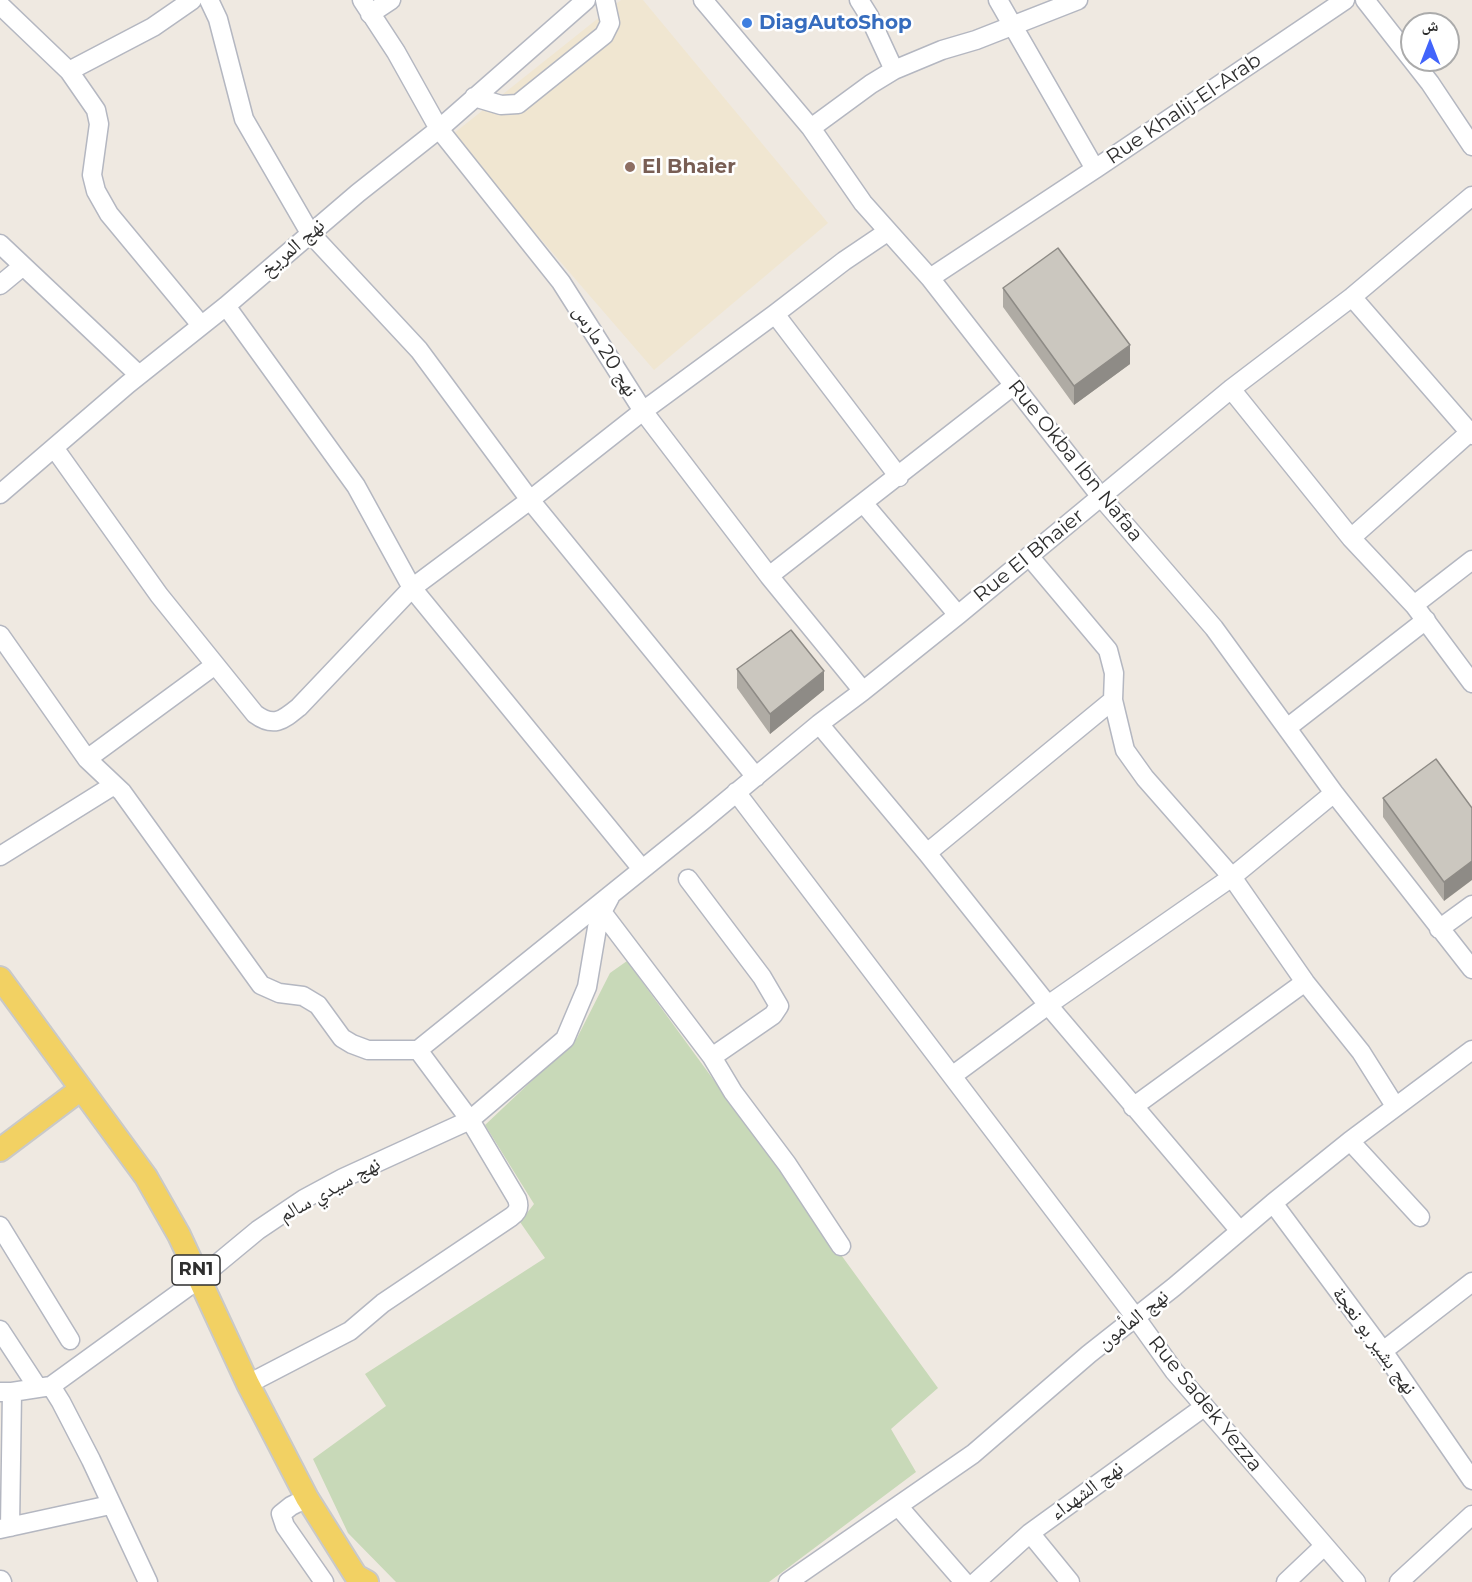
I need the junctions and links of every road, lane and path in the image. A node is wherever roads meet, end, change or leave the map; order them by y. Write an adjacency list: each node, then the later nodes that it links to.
1 (192, 0): 16 (street)
2 (209, 0): 24 (street)
3 (391, 0): 13 (street)
4 (586, 0): 17 (street, نهج المريخ)
5 (605, 0): 17 (street)
6 (703, 0): 18 (street, Rue Okba Ibn Nafaa)
7 (859, 0): 15 (street)
8 (998, 0): 14 (street, Rue Khalij-El-Arab)
9 (1078, 0): 14 (street)
10 (1345, 0): 21 (street, Rue Khalij-El-Arab)
11 (1365, 0): 20 (street)
12 (0, 5): 16 (street)
13 (366, 7): 19 (street, نهج 20 مارس)
14 (1014, 26): 15 (street); 21 (street, Rue Khalij-El-Arab)
15 (894, 70): 18 (street)
16 (69, 71): 32 (street)
17 (474, 98): 19 (street, نهج المريخ)
18 (811, 128): 23 (street, Rue Okba Ibn Nafaa)
19 (439, 129): 24 (street, نهج المريخ); 36 (street, نهج 20 مارس)
20 (1472, 147)
21 (1095, 169): 27 (street)
22 (1472, 196): 29 (street, Rue El Bhaier)
23 (887, 232): 27 (street, Rue Okba Ibn Nafaa); 31 (street)
24 (310, 233): 30 (street, نهج المريخ); 42 (street)
25 (0, 244): 26 (street)
26 (23, 266): 28 (street); 33 (street)
27 (930, 278): 34 (street, Rue Okba Ibn Nafaa)
28 (0, 285)
29 (1352, 297): 35 (street, Rue El Bhaier); 37 (street)
30 (226, 306): 32 (street, نهج المريخ); 48 (street)
31 (776, 314): 36 (street); 39 (street)
32 (201, 325): 33 (street, نهج المريخ)
33 (139, 375): 38 (street, نهج المريخ)
34 (1014, 385): 39 (street); 41 (street, Rue Okba Ibn Nafaa)
35 (1231, 389): 41 (street, Rue El Bhaier); 44 (street)
36 (643, 411): 42 (street); 47 (street, نهج 20 مارس)
37 (1471, 433): 44 (street)
38 (55, 449): 40 (street, نهج المريخ); 53 (street)
39 (898, 477): 43 (street)
40 (0, 494)
41 (1101, 497): 45 (street, Rue El Bhaier); 58 (street, Rue Okba Ibn Nafaa)
42 (530, 500): 48 (street); 60 (street)
43 (864, 504): 47 (street); 50 (street)
44 (1351, 538): 49 (street)
45 (1029, 556): 50 (street, Rue El Bhaier); 56 (street)
46 (1472, 560): 49 (street)
47 (769, 576): 55 (street, نهج 20 مارس)
48 (412, 588): 53 (street); 66 (street)
49 (1414, 605): 51 (street)
50 (958, 615): 55 (street, Rue El Bhaier)
51 (1426, 620): 54 (street); 58 (street)
52 (0, 635): 59 (street)
53 (215, 665): 59 (street)
54 (1472, 683)
55 (863, 691): 57 (street, Rue El Bhaier)
56 (1113, 700): 64 (street); 67 (street)
57 (819, 724): 60 (street, Rue El Bhaier); 64 (street)
58 (1287, 728): 63 (street, Rue Okba Ibn Nafaa)
59 (87, 759): 61 (street)
60 (756, 777): 62 (street, Rue El Bhaier)
61 (114, 785): 65 (street); 77 (street)
62 (736, 792): 66 (street, Rue El Bhaier); 80 (street, Rue Sadek Yezza)
63 (1334, 793): 67 (street); 72 (street, Rue Okba Ibn Nafaa)
64 (927, 853): 76 (street)
65 (0, 856)
66 (642, 869): 69 (street, Rue El Bhaier)
67 (1232, 877): 75 (street); 76 (street)
68 (688, 879): 79 (street)
69 (612, 893): 71 (street, نهج سيدي سالم); 77 (street, Rue El Bhaier)
70 (1472, 905): 72 (street)
71 (602, 912): 79 (street); 84 (street, نهج سيدي سالم)
72 (1439, 929): 73 (street, Rue Okba Ibn Nafaa)
73 (1472, 969)
74 (0, 978): 81 (main road, RN1)
75 (1305, 982): 82 (street); 83 (street)
76 (1048, 1005): 80 (street); 83 (street)
77 (418, 1050): 84 (street)
78 (1472, 1050): 82 (street, نهج المأمون)
79 (712, 1057): 91 (street)
80 (952, 1076): 94 (street, Rue Sadek Yezza)
81 (81, 1089): 86 (main road); 92 (main road, RN1)
82 (1395, 1106): 85 (street, نهج المأمون)
83 (1133, 1107): 90 (street)
84 (470, 1120): 92 (street, نهج سيدي سالم); 98 (street)
85 (1350, 1141): 87 (street, نهج المأمون); 88 (street)
86 (0, 1150)
87 (1273, 1203): 90 (street, نهج المأمون); 97 (street, نهج بشير بو نعجة)
88 (1420, 1217)
89 (0, 1226): 96 (street)
90 (1240, 1231): 94 (street, نهج المأمون)
91 (841, 1246)
92 (200, 1278): 98 (main road, RN1); 99 (street, نهج سيدي سالم)
93 (1472, 1282): 97 (street)
94 (1136, 1317): 101 (street, Rue Sadek Yezza); 105 (street, نهج المأمون)
95 (0, 1330): 99 (street)
96 (70, 1340)
97 (1383, 1351): 102 (street, نهج بشير بو نعجة)
98 (248, 1384): 103 (main road, RN1)
99 (44, 1387): 100 (street); 104 (street)
100 (6, 1392): 107 (street)
101 (1204, 1407): 108 (street, نهج الشهداء); 109 (street, Rue Sadek Yezza)
102 (1472, 1480)
103 (307, 1498): 110 (main road, RN1); 112 (street)
104 (110, 1504): 107 (street); 111 (street)
105 (898, 1506): 113 (street, نهج المأمون); 114 (street)
106 (1472, 1515): 119 (street)
107 (5, 1528)
108 (1030, 1533): 115 (street, نهج الشهداء); 116 (street)
109 (1324, 1546): 117 (street); 118 (street, Rue Sadek Yezza)
110 (359, 1580)
111 (148, 1582)
112 (324, 1582)
113 (788, 1582)
114 (964, 1582)
115 (976, 1582)
116 (1070, 1582)
117 (1286, 1582)
118 (1356, 1582)
119 (1399, 1582)

